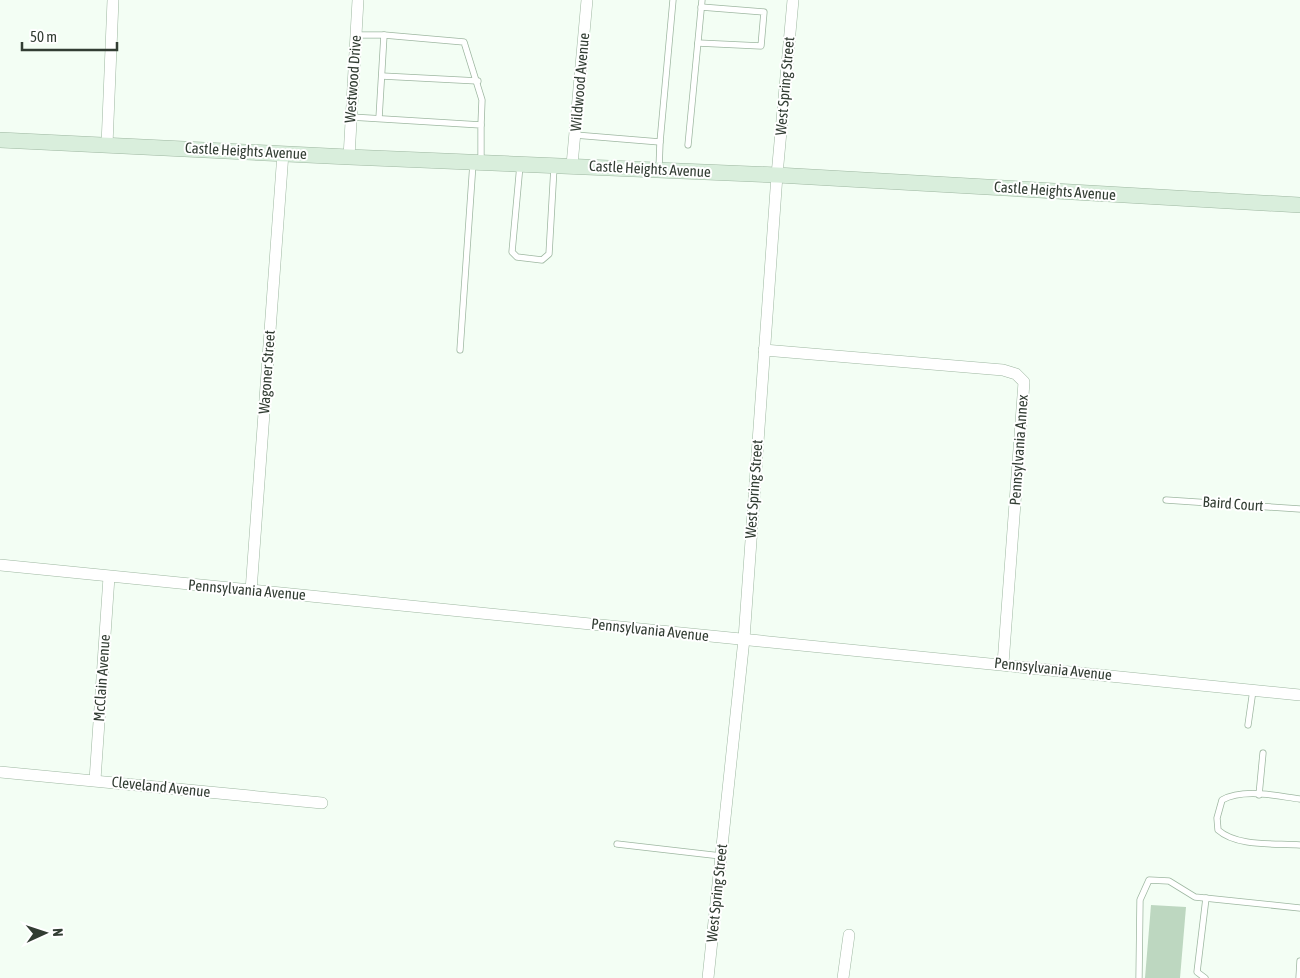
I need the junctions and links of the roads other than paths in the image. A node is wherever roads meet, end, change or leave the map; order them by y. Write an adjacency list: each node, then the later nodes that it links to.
1 (113, 0): 18 (street)
2 (358, 0): 7 (street, Westwood Drive)
3 (587, 0): 15 (street, Wildwood Avenue)
4 (673, 0): 16 (lane)
5 (794, 0): 27 (street, West Spring Street)
6 (702, 3): 9 (lane); 9 (lane)
7 (356, 35): 8 (lane); 12 (street, Westwood Drive)
8 (384, 36): 10 (lane); 11 (lane)
9 (698, 43): 19 (lane)
10 (382, 76): 11 (lane); 13 (lane)
11 (478, 81): 14 (lane)
12 (350, 117): 13 (lane); 21 (street, Westwood Drive)
13 (379, 118): 14 (lane)
14 (481, 124): 22 (lane)
15 (575, 135): 16 (lane); 25 (street, Wildwood Avenue)
16 (660, 142): 26 (lane)
17 (0, 143): 18 (street, Castle Heights Avenue)
18 (107, 144): 20 (street, Castle Heights Avenue)
19 (688, 145)
20 (283, 152): 21 (street, Castle Heights Avenue); 35 (street, Wagoner Street)
21 (348, 157): 22 (street, Castle Heights Avenue)
22 (477, 162): 23 (street, Castle Heights Avenue); 29 (lane)
23 (521, 163): 24 (street, Castle Heights Avenue); 24 (lane)
24 (554, 164): 25 (street, Castle Heights Avenue)
25 (572, 165): 26 (street, Castle Heights Avenue)
26 (659, 169): 27 (street, Castle Heights Avenue)
27 (777, 175): 28 (street, Castle Heights Avenue); 30 (street, West Spring Street)
28 (1300, 205)
29 (460, 350)
30 (764, 350): 36 (street, West Spring Street); 37 (street, Pennsylvania Annex)
31 (1166, 500): 32 (lane, Baird Court)
32 (1300, 509)
33 (0, 565): 34 (street, Pennsylvania Avenue)
34 (110, 577): 35 (street, Pennsylvania Avenue); 43 (street, McClain Avenue)
35 (251, 591): 36 (street, Pennsylvania Avenue)
36 (744, 639): 37 (street, Pennsylvania Avenue); 49 (street, West Spring Street)
37 (1003, 664): 38 (street, Pennsylvania Avenue)
38 (1253, 690): 39 (street, Pennsylvania Avenue); 40 (lane)
39 (1300, 695)
40 (1248, 725)
41 (1263, 753): 44 (lane)
42 (0, 772): 43 (street, Cleveland Avenue)
43 (95, 780): 46 (street, Cleveland Avenue)
44 (1259, 795): 45 (lane); 48 (lane)
45 (1300, 799)
46 (322, 803)
47 (617, 844): 49 (lane)
48 (1300, 845)
49 (721, 856): 54 (street, West Spring Street)
50 (1206, 898): 51 (lane); 56 (lane); 57 (lane)
51 (1300, 908)
52 (849, 935): 55 (street)
53 (1300, 961): 58 (lane)
54 (708, 978)
55 (843, 978)
56 (1139, 978)
57 (1205, 978)
58 (1299, 978)

